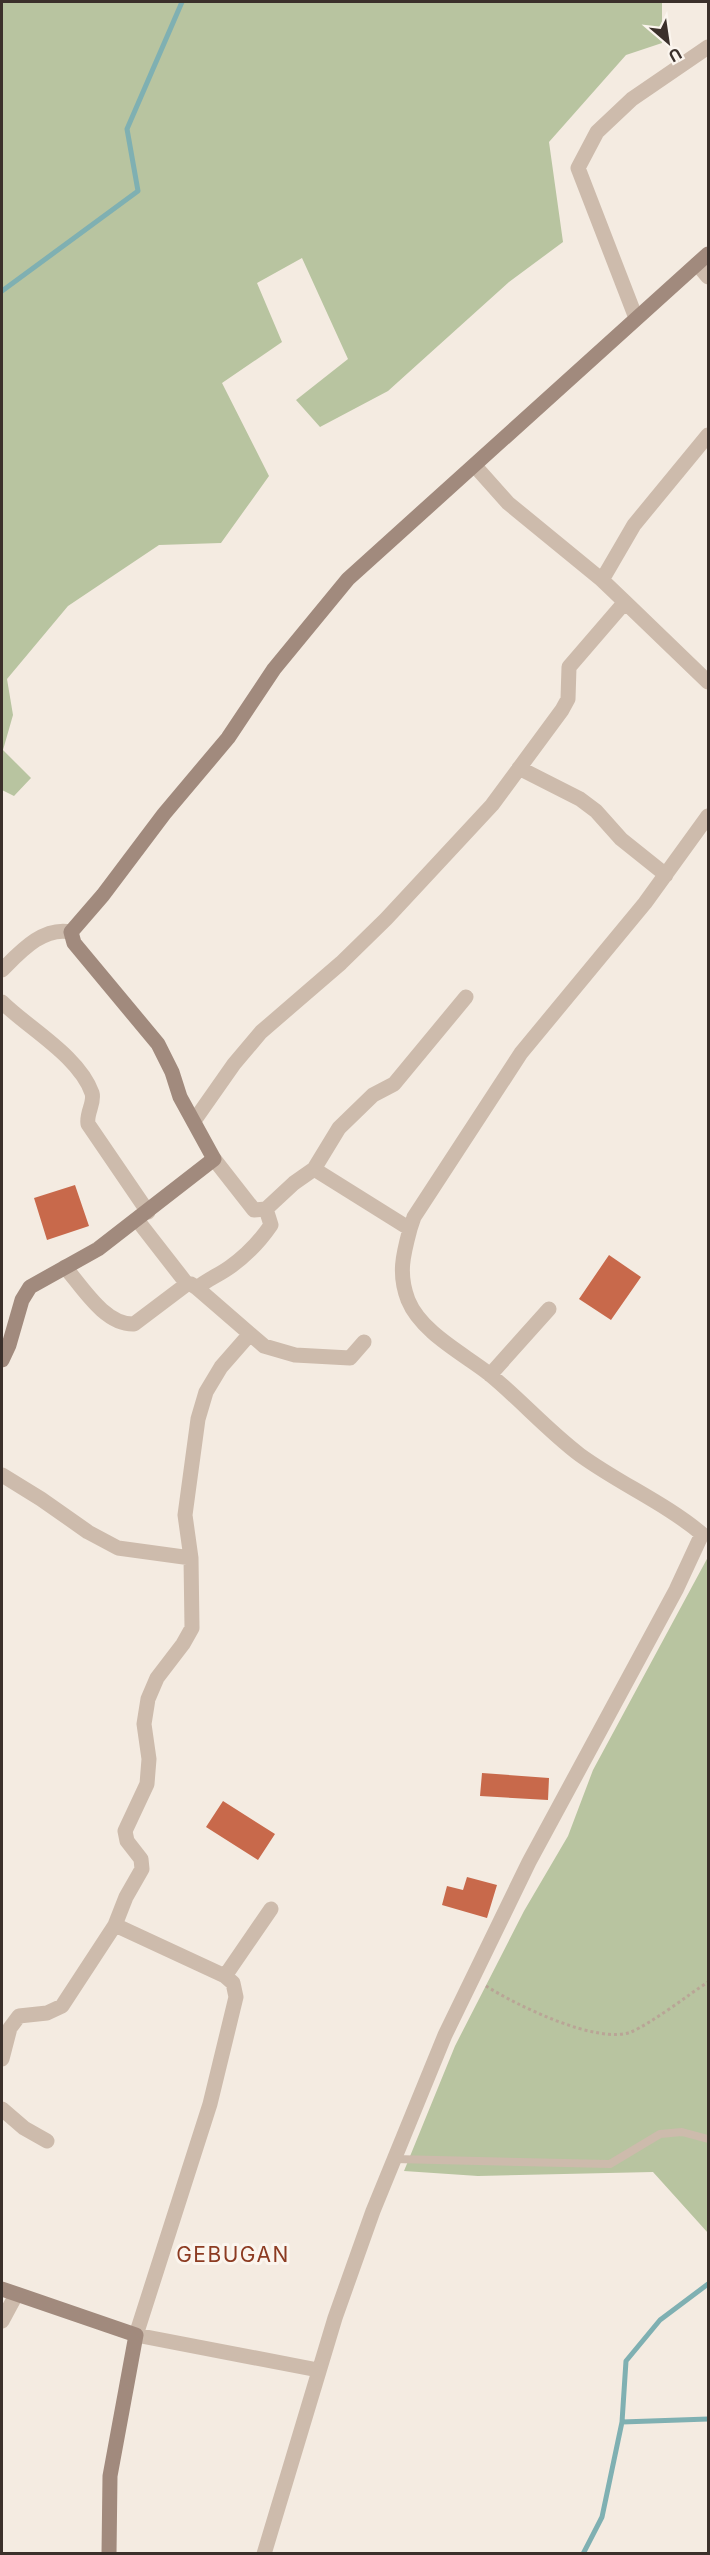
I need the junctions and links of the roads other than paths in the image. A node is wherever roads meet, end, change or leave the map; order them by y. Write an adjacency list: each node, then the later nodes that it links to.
1 (708, 47): 4 (street)
2 (703, 259): 3 (street); 4 (street)
3 (708, 277)
4 (636, 318): 6 (street)
5 (708, 435): 7 (street)
6 (476, 466): 7 (street); 13 (street)
7 (602, 580): 8 (street)
8 (624, 602): 9 (street); 10 (street)
9 (708, 682)
10 (519, 768): 12 (street); 17 (street)
11 (708, 816): 12 (street)
12 (666, 875): 22 (street)
13 (71, 932): 14 (street); 17 (street)
14 (2, 970)
15 (466, 997): 19 (street)
16 (2, 1002): 21 (street)
17 (194, 1121): 18 (street)
18 (214, 1159): 20 (street); 21 (street)
19 (315, 1169): 20 (street); 22 (street)
20 (266, 1209): 24 (street)
21 (143, 1216): 23 (street); 24 (street)
22 (410, 1229): 29 (street)
23 (65, 1267): 24 (street); 28 (street)
24 (192, 1286): 26 (street)
25 (549, 1309): 29 (street)
26 (249, 1335): 27 (street); 32 (street)
27 (364, 1342)
28 (2, 1360)
29 (490, 1375): 31 (street)
30 (2, 1475): 32 (street)
31 (706, 1532): 40 (street)
32 (191, 1558): 34 (street)
33 (271, 1909): 35 (street)
34 (116, 1925): 35 (street); 36 (street)
35 (225, 1976): 44 (street)
36 (2, 2059)
37 (2, 2109): 39 (street)
38 (708, 2139): 40 (lane)
39 (47, 2141)
40 (394, 2159): 45 (street)
41 (2, 2289): 42 (street)
42 (16, 2295): 43 (street); 44 (street)
43 (2, 2321)
44 (136, 2335): 45 (street); 46 (street)
45 (318, 2370): 47 (street)
46 (109, 2553)
47 (264, 2553)

